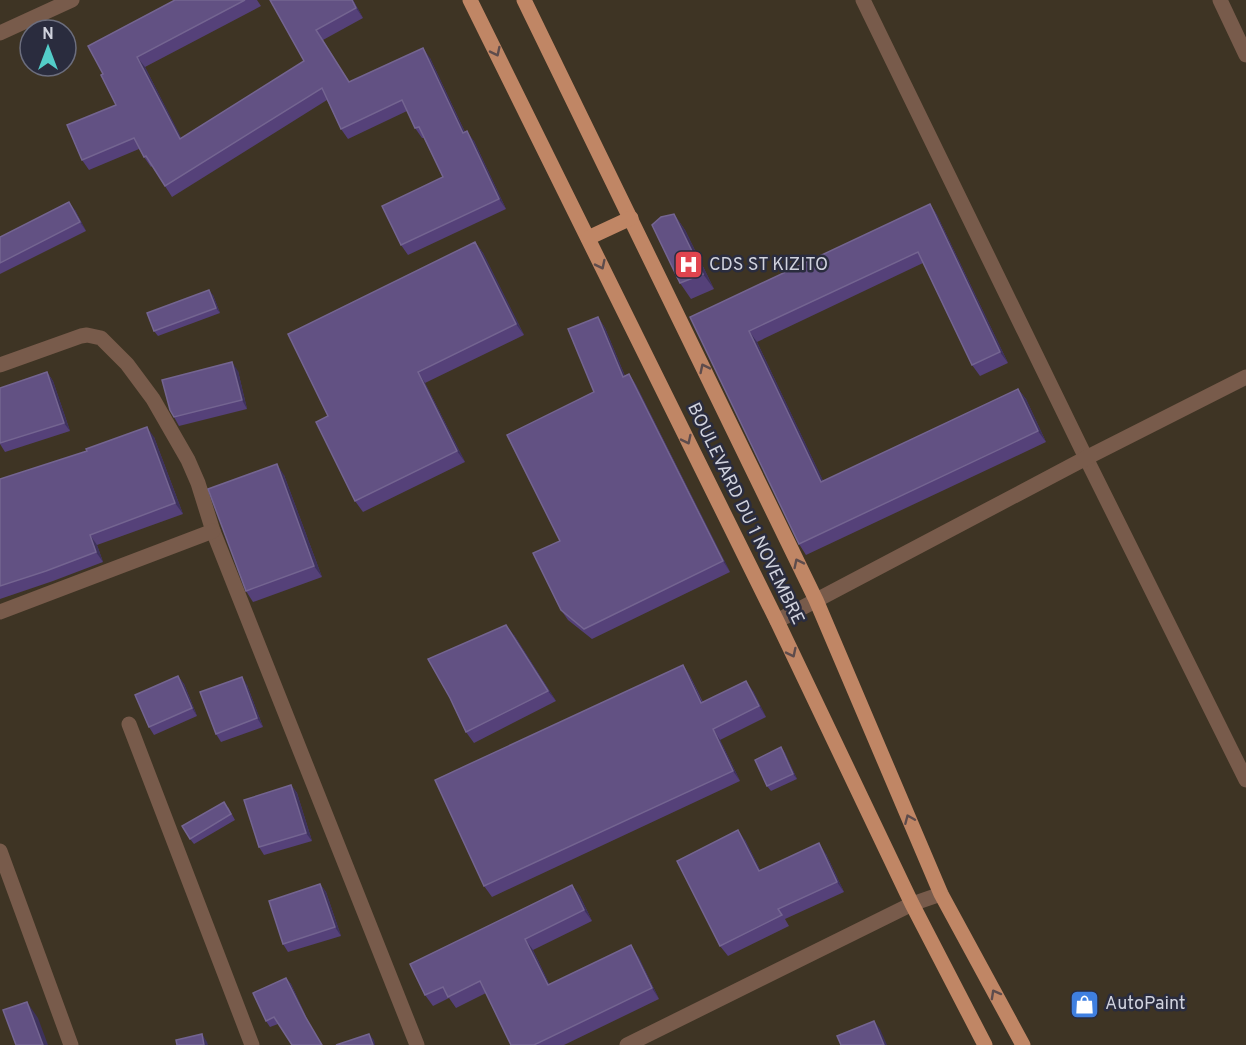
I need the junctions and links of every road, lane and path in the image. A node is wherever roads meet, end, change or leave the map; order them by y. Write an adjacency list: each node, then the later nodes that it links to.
1 (72, 0): 6 (lane)
2 (470, 0): 9 (main road, BOULEVARD DU 1 NOVEMBRE, one-way to 9)
3 (524, 0): 8 (main road, BOULEVARD DU 1 NOVEMBRE)
4 (863, 0): 12 (lane)
5 (1220, 0): 7 (lane)
6 (0, 33)
7 (1246, 55)
8 (631, 218): 9 (main road); 14 (main road, BOULEVARD DU 1 NOVEMBRE, one-way to 8)
9 (588, 238): 16 (main road, BOULEVARD DU 1 NOVEMBRE, one-way to 16)
10 (0, 365): 13 (lane)
11 (1246, 377): 12 (lane)
12 (1086, 458): 14 (lane); 18 (lane)
13 (213, 531): 15 (lane); 24 (lane)
14 (816, 600): 16 (lane); 20 (main road, BOULEVARD DU 1 NOVEMBRE, one-way to 14)
15 (0, 612)
16 (777, 621): 21 (main road, BOULEVARD DU 1 NOVEMBRE, one-way to 21)
17 (129, 724): 23 (lane)
18 (1246, 780)
19 (0, 851): 22 (lane)
20 (941, 894): 21 (lane); 27 (main road, BOULEVARD DU 1 NOVEMBRE, one-way to 20)
21 (912, 904): 25 (lane); 26 (main road, BOULEVARD DU 1 NOVEMBRE)
22 (71, 1045)
23 (252, 1045)
24 (417, 1045)
25 (627, 1045)
26 (985, 1045)
27 (1023, 1045)

